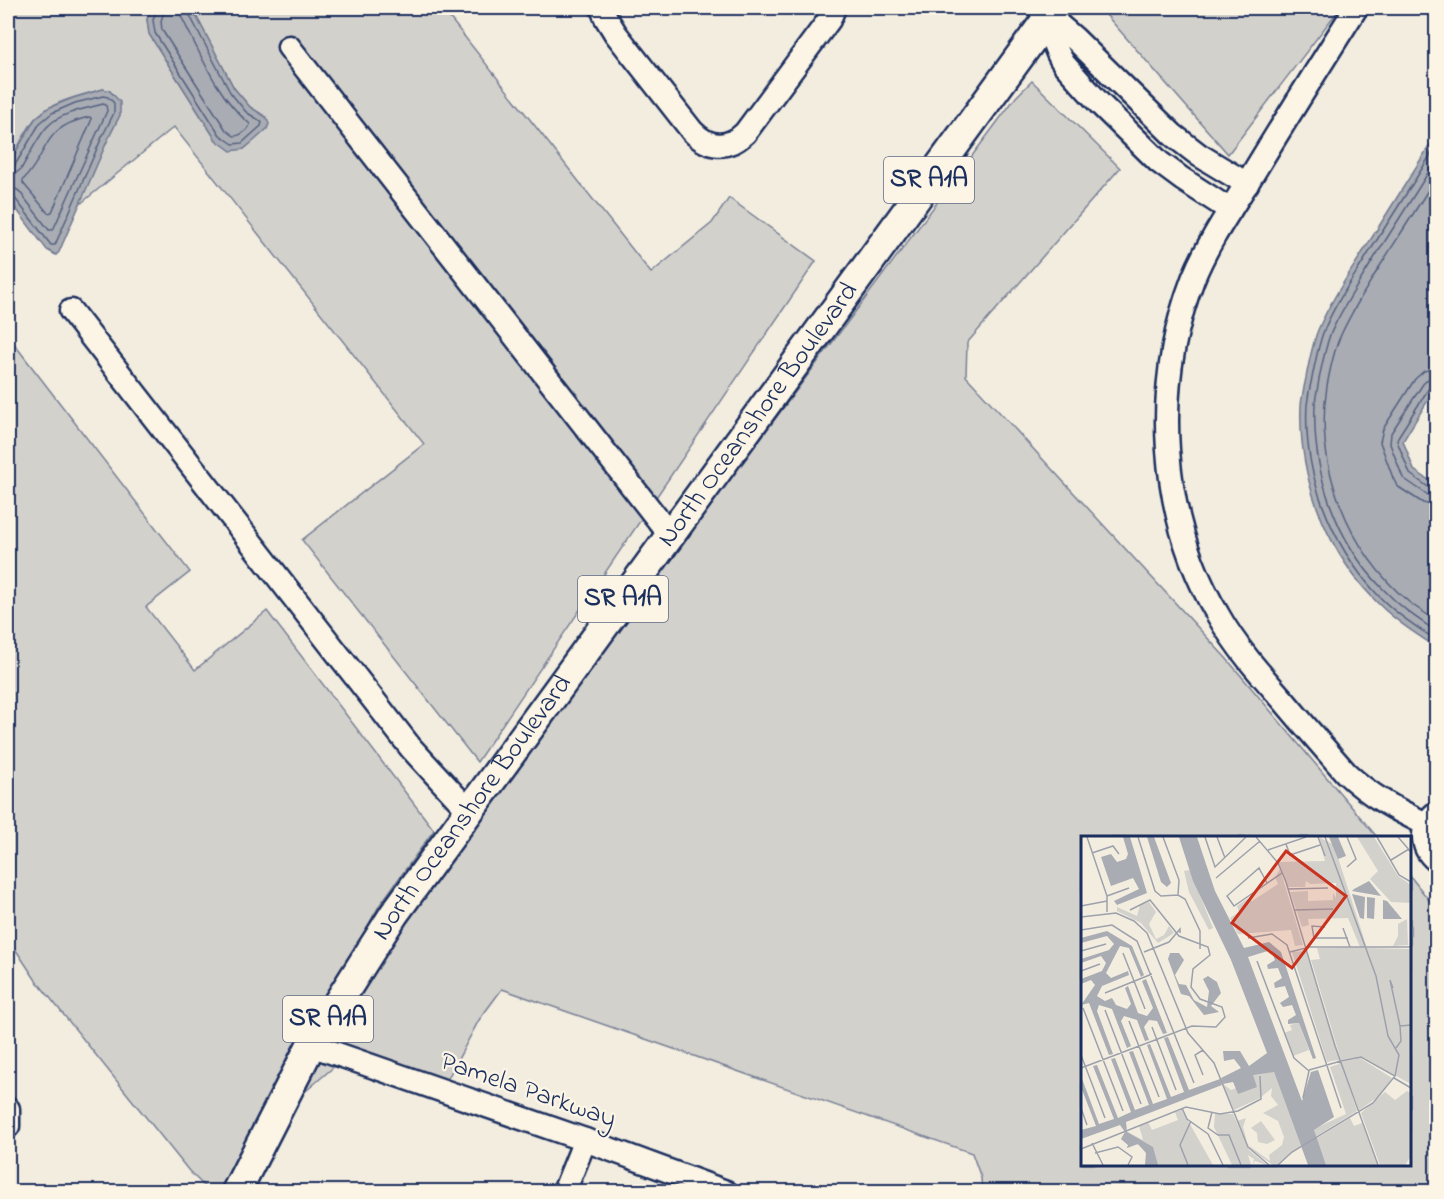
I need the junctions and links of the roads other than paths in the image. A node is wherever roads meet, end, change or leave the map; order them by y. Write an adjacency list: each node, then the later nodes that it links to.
1 (602, 8): 2 (street)
2 (834, 8)
3 (1356, 8): 6 (street)
4 (1047, 11): 6 (street); 7 (street); 9 (main road, North Oceanshore Boulevard / SR A1A)
5 (289, 46): 9 (street)
6 (1247, 184): 7 (street)
7 (1230, 210): 11 (street)
8 (71, 311): 10 (street)
9 (670, 535): 10 (main road, North Oceanshore Boulevard / SR A1A)
10 (469, 811): 13 (main road, North Oceanshore Boulevard / SR A1A)
11 (1431, 819): 12 (street)
12 (1437, 860)
13 (311, 1045): 14 (street, Pamela Parkway); 15 (main road, North Oceanshore Boulevard / SR A1A)
14 (585, 1140): 16 (street); 17 (street, Pamela Parkway)
15 (236, 1191)
16 (564, 1191)
17 (726, 1191)

